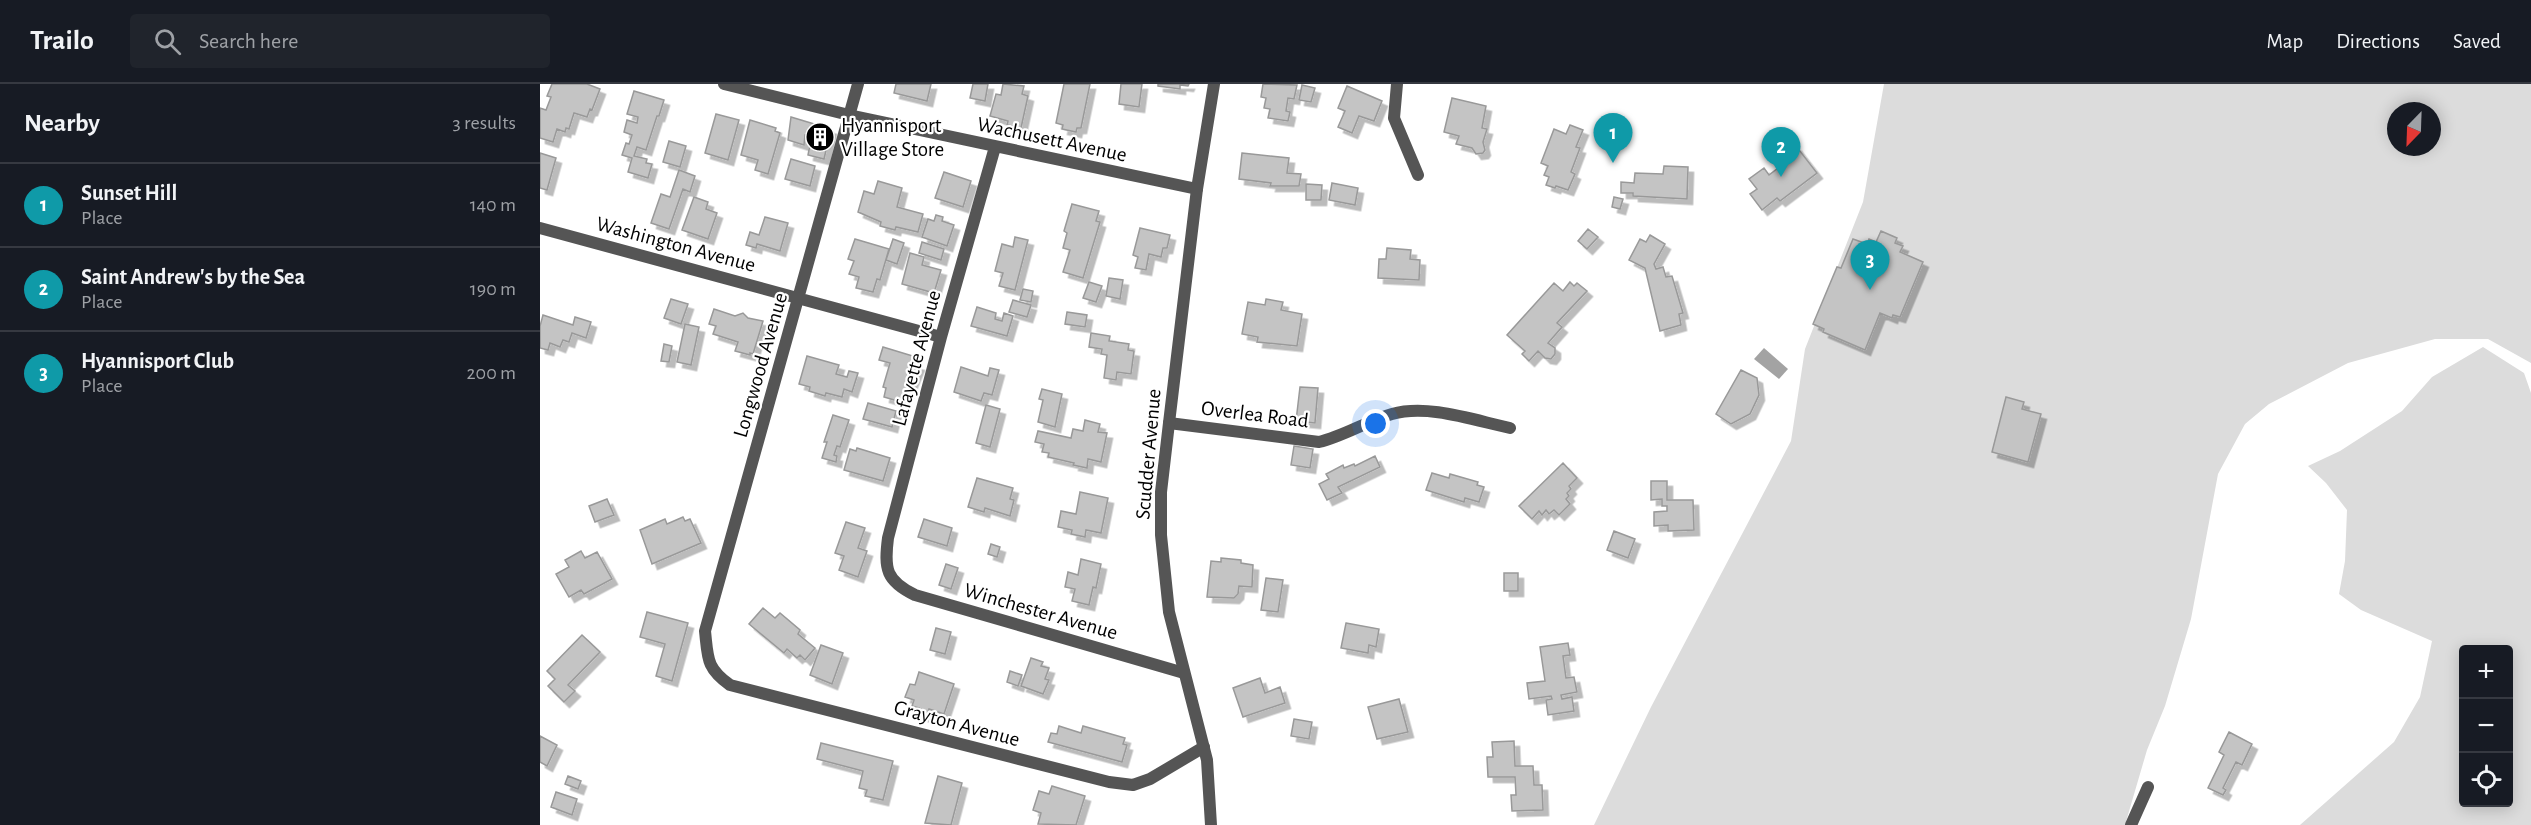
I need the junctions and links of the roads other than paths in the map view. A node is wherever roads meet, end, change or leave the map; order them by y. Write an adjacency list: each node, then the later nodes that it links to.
1 (724, 84): 5 (street, Wachusett Avenue)
2 (858, 84): 5 (street, Longwood Avenue)
3 (1214, 84): 8 (street, Scudder Avenue)
4 (1398, 84): 7 (street)
5 (849, 115): 6 (street, Wachusett Avenue); 10 (street, Longwood Avenue)
6 (995, 147): 8 (street, Wachusett Avenue); 11 (street, Lafayette Avenue)
7 (1418, 175)
8 (1197, 189): 12 (street, Scudder Avenue)
9 (540, 228): 10 (street, Washington Avenue)
10 (799, 298): 11 (street, Washington Avenue); 15 (street, Longwood Avenue)
11 (941, 337): 14 (street, Lafayette Avenue)
12 (1169, 423): 13 (street, Overlea Road); 16 (street, Scudder Avenue)
13 (1510, 428)
14 (892, 579): 16 (street, Winchester Avenue)
15 (708, 657): 17 (street, Grayton Avenue)
16 (1184, 673): 17 (street, Scudder Avenue)
17 (1204, 747): 19 (street, Scudder Avenue)
18 (2148, 787): 20 (street)
19 (1211, 825)
20 (2131, 825)

